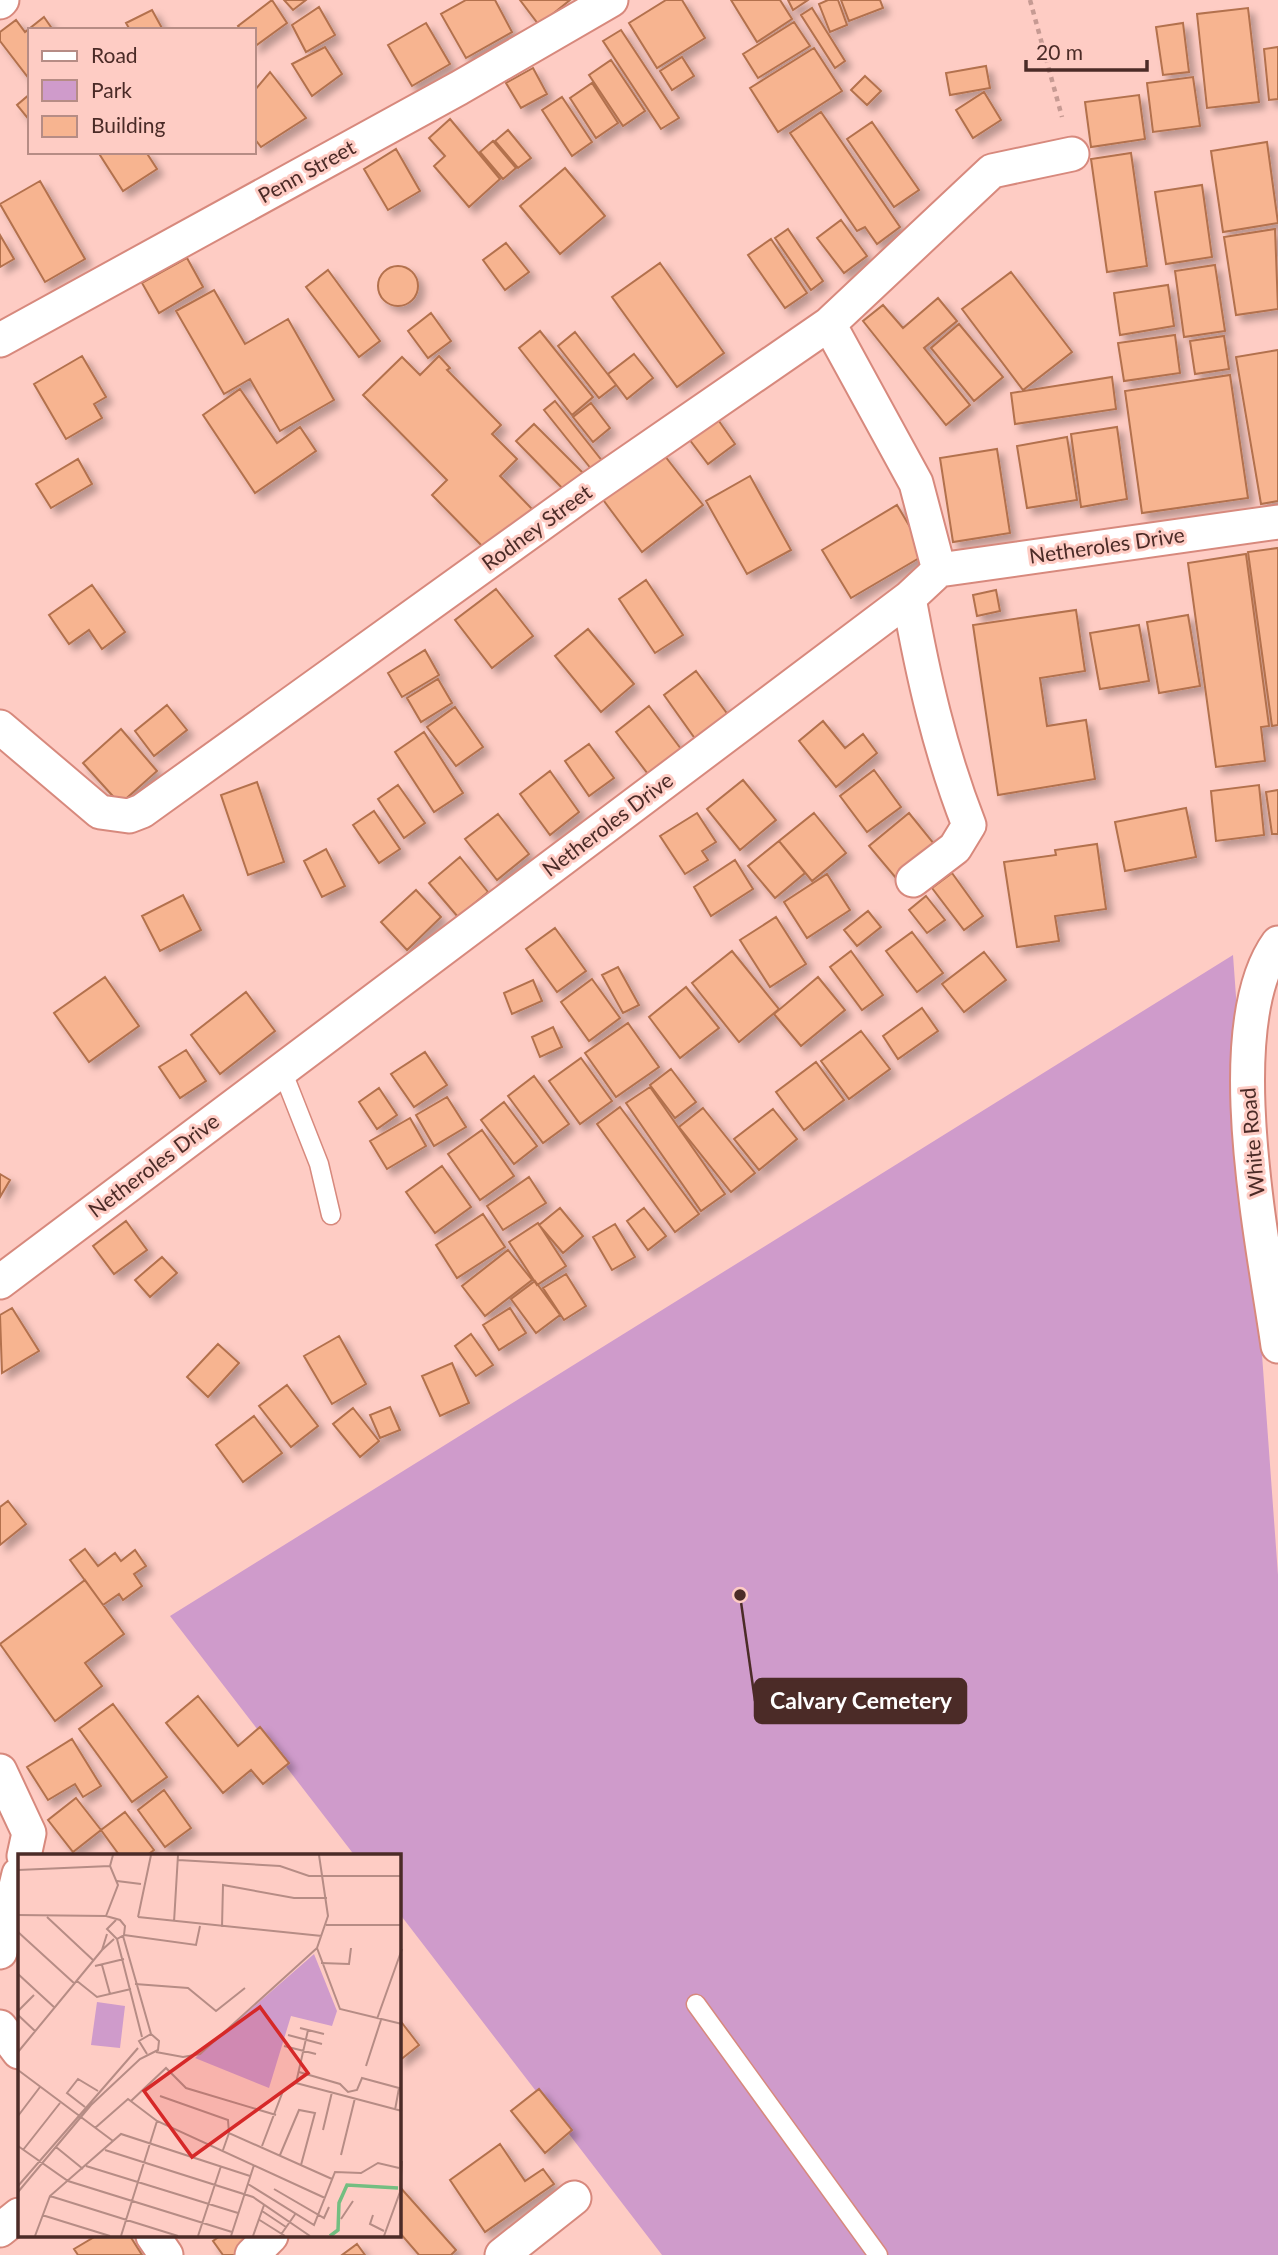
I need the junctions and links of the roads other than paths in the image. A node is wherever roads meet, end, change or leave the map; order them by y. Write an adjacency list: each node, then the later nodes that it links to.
1 (611, 0): 4 (street, Penn Street)
2 (1072, 154): 3 (street, Rodney Street)
3 (829, 324): 6 (street); 8 (street, Rodney Street)
4 (0, 340)
5 (1278, 522): 6 (street, Netheroles Drive)
6 (939, 570): 7 (street, Netheroles Drive)
7 (909, 598): 9 (street); 11 (street, Netheroles Drive)
8 (0, 727)
9 (913, 880)
10 (1278, 943): 14 (street, White Road)
11 (282, 1070): 12 (lane); 13 (street, Netheroles Drive)
12 (331, 1215)
13 (0, 1282)
14 (1278, 1346)
15 (0, 1771): 16 (street)
16 (24, 1854)
17 (18, 1878): 18 (street)
18 (0, 1952)
19 (696, 2004): 30 (lane)
20 (0, 2027): 21 (street)
21 (18, 2051)
22 (574, 2198): 29 (street)
23 (18, 2216): 24 (street)
24 (0, 2230)
25 (154, 2238): 27 (street)
26 (269, 2238): 28 (street)
27 (166, 2255)
28 (252, 2255)
29 (502, 2255)
30 (878, 2255)

